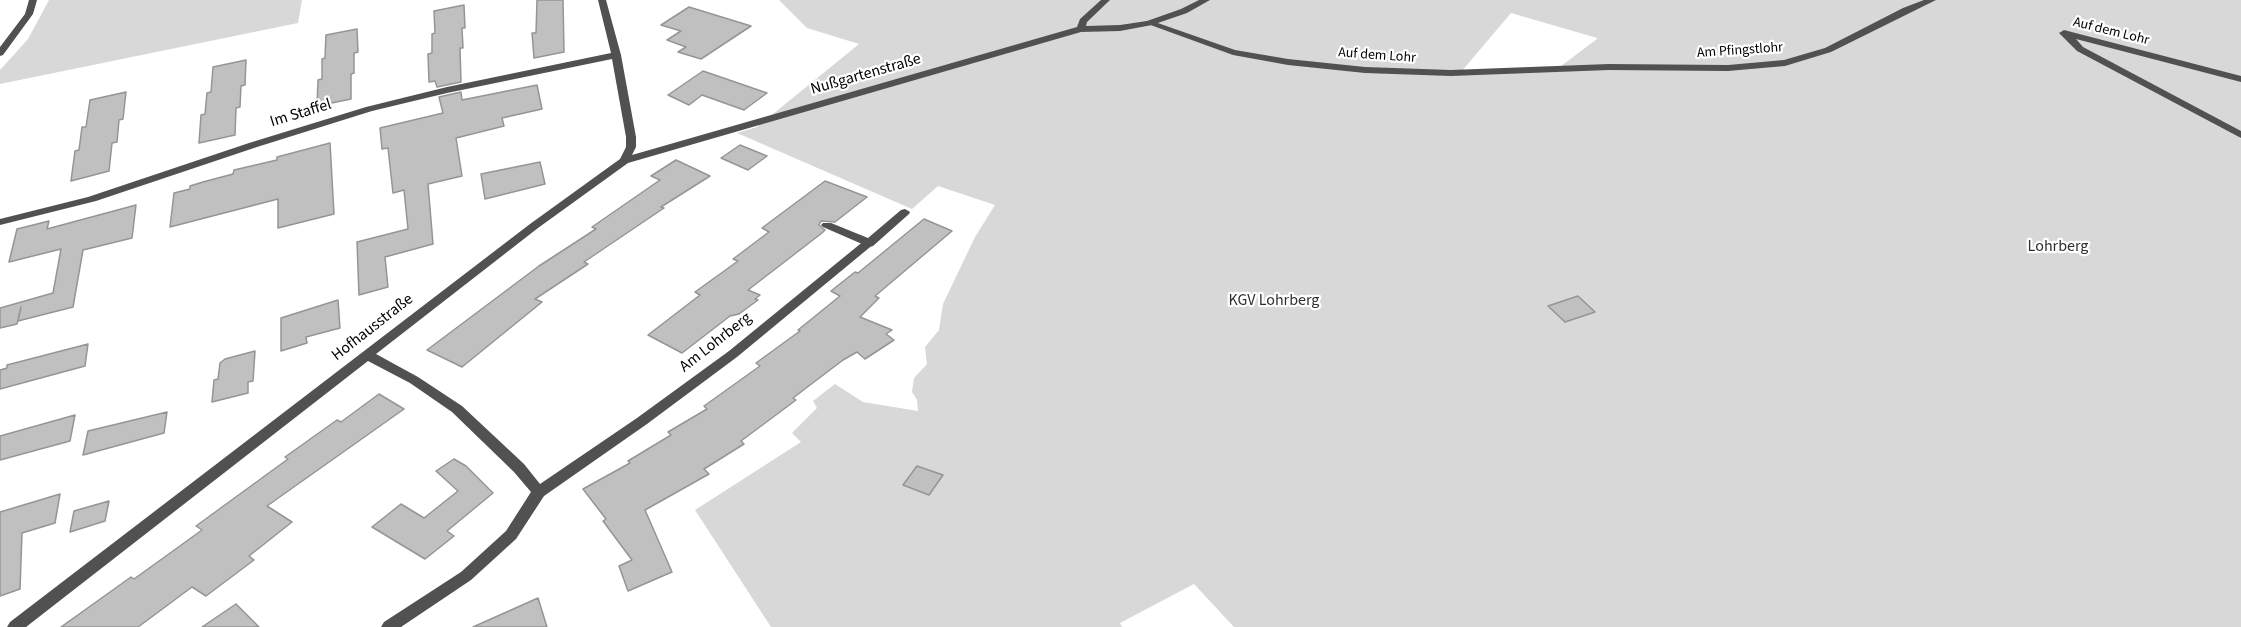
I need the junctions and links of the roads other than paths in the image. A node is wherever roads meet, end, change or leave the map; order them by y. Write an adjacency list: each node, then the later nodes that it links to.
1 (33, 0): 8 (street)
2 (602, 0): 9 (street)
3 (1106, 0): 7 (street)
4 (1206, 0): 6 (street, Nußgartenstraße)
5 (1932, 0): 10 (street, Am Pfingstlohr)
6 (1149, 23): 7 (street, Nußgartenstraße); 10 (street, Auf dem Lohr)
7 (1081, 29): 13 (street, Nußgartenstraße)
8 (0, 53)
9 (616, 55): 13 (street); 15 (street, Im Staffel)
10 (1609, 68)
11 (2241, 79): 12 (street, Auf dem Lohr)
12 (2241, 135)
13 (624, 161): 18 (street, Hofhausstraße)
14 (905, 212): 17 (street, Am Lohrberg)
15 (0, 222)
16 (827, 225): 17 (street)
17 (869, 243): 19 (street, Am Lohrberg)
18 (367, 355): 19 (street); 20 (street, Hofhausstraße)
19 (539, 492): 21 (street, Am Lohrberg)
20 (15, 627)
21 (390, 627)

